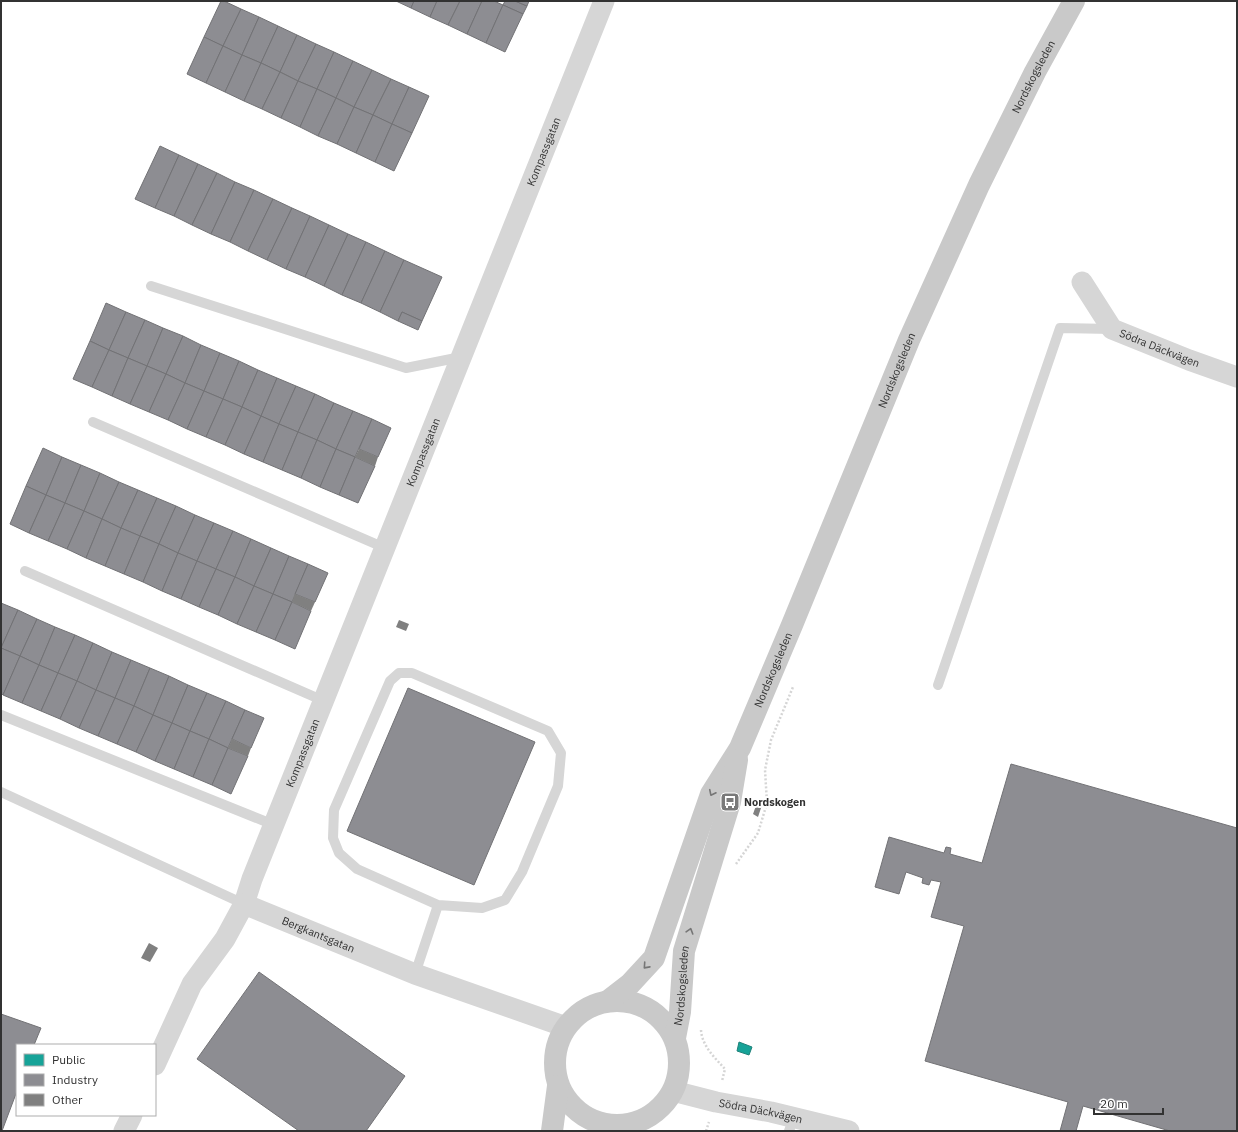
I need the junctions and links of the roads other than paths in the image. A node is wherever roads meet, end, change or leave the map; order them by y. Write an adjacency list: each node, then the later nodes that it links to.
1 (604, 1): 6 (street, Kompassgatan)
2 (1074, 1): 14 (main road, Nordskogsleden)
3 (1082, 282): 5 (street, Södra Däckvägen)
4 (151, 286): 6 (lane)
5 (1112, 329): 7 (street, Södra Däckvägen); 11 (lane)
6 (461, 357): 9 (street, Kompassgatan)
7 (1237, 377)
8 (93, 422): 9 (lane)
9 (385, 548): 12 (street, Kompassgatan)
10 (25, 572): 12 (lane)
11 (938, 685)
12 (324, 701): 16 (street, Kompassgatan)
13 (1, 715): 16 (lane)
14 (740, 748): 20 (main road, Nordskogsleden, one-way to 20); 22 (main road, Nordskogsleden, one-way to 14)
15 (1, 792): 17 (lane)
16 (274, 825): 17 (street, Kompassgatan)
17 (244, 904): 19 (street, Bergkantsgatan); 23 (street)
18 (438, 905): 18 (lane); 19 (lane)
19 (415, 974): 21 (street, Bergkantsgatan)
20 (608, 1001): 21 (main road); 22 (main road)
21 (566, 1027): 24 (main road)
22 (675, 1038): 25 (main road)
23 (156, 1063)
24 (558, 1086): 28 (main road); 30 (main road)
25 (673, 1091): 27 (street, Södra Däckvägen); 28 (main road)
26 (132, 1116): 29 (street)
27 (792, 1124): 31 (street, Södra Däckvägen)
28 (610, 1128)
29 (124, 1131)
30 (552, 1131)
31 (848, 1131)

